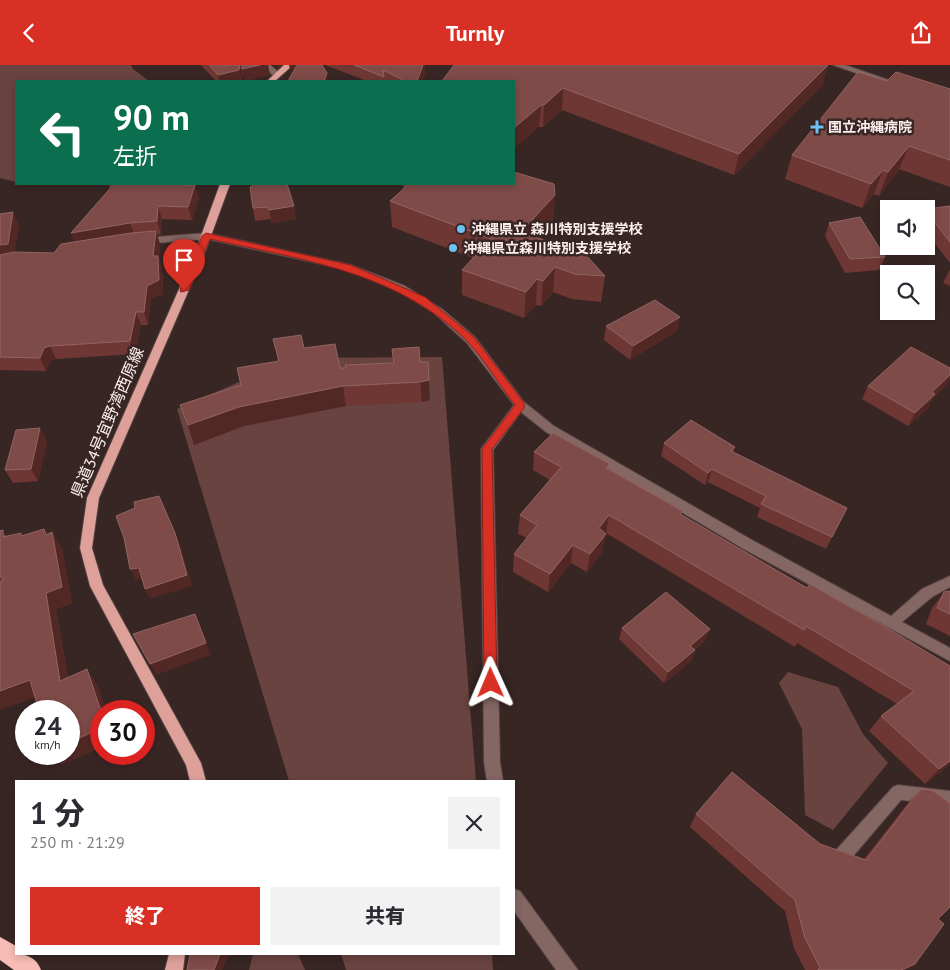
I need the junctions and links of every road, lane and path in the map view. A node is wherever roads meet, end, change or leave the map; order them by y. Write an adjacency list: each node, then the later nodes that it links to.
1 (265, 65): 4 (street)
2 (289, 65): 4 (main road)
3 (837, 65): 6 (street)
4 (276, 74): 5 (main road)
5 (272, 80)
6 (912, 89)
7 (225, 185): 8 (main road, 県道34号宜野湾西原線)
8 (206, 236): 9 (street); 10 (street); 14 (main road, 県道34号宜野湾西原線)
9 (135, 241)
10 (520, 405): 12 (street); 15 (street)
11 (950, 581): 12 (street)
12 (892, 623): 13 (street)
13 (950, 655)
14 (198, 780)
15 (495, 780)
16 (950, 798): 17 (street)
17 (843, 855)
18 (515, 898): 23 (street)
19 (0, 947): 21 (highway)
20 (177, 955): 22 (main road)
21 (31, 970)
22 (174, 970)
23 (569, 970)

